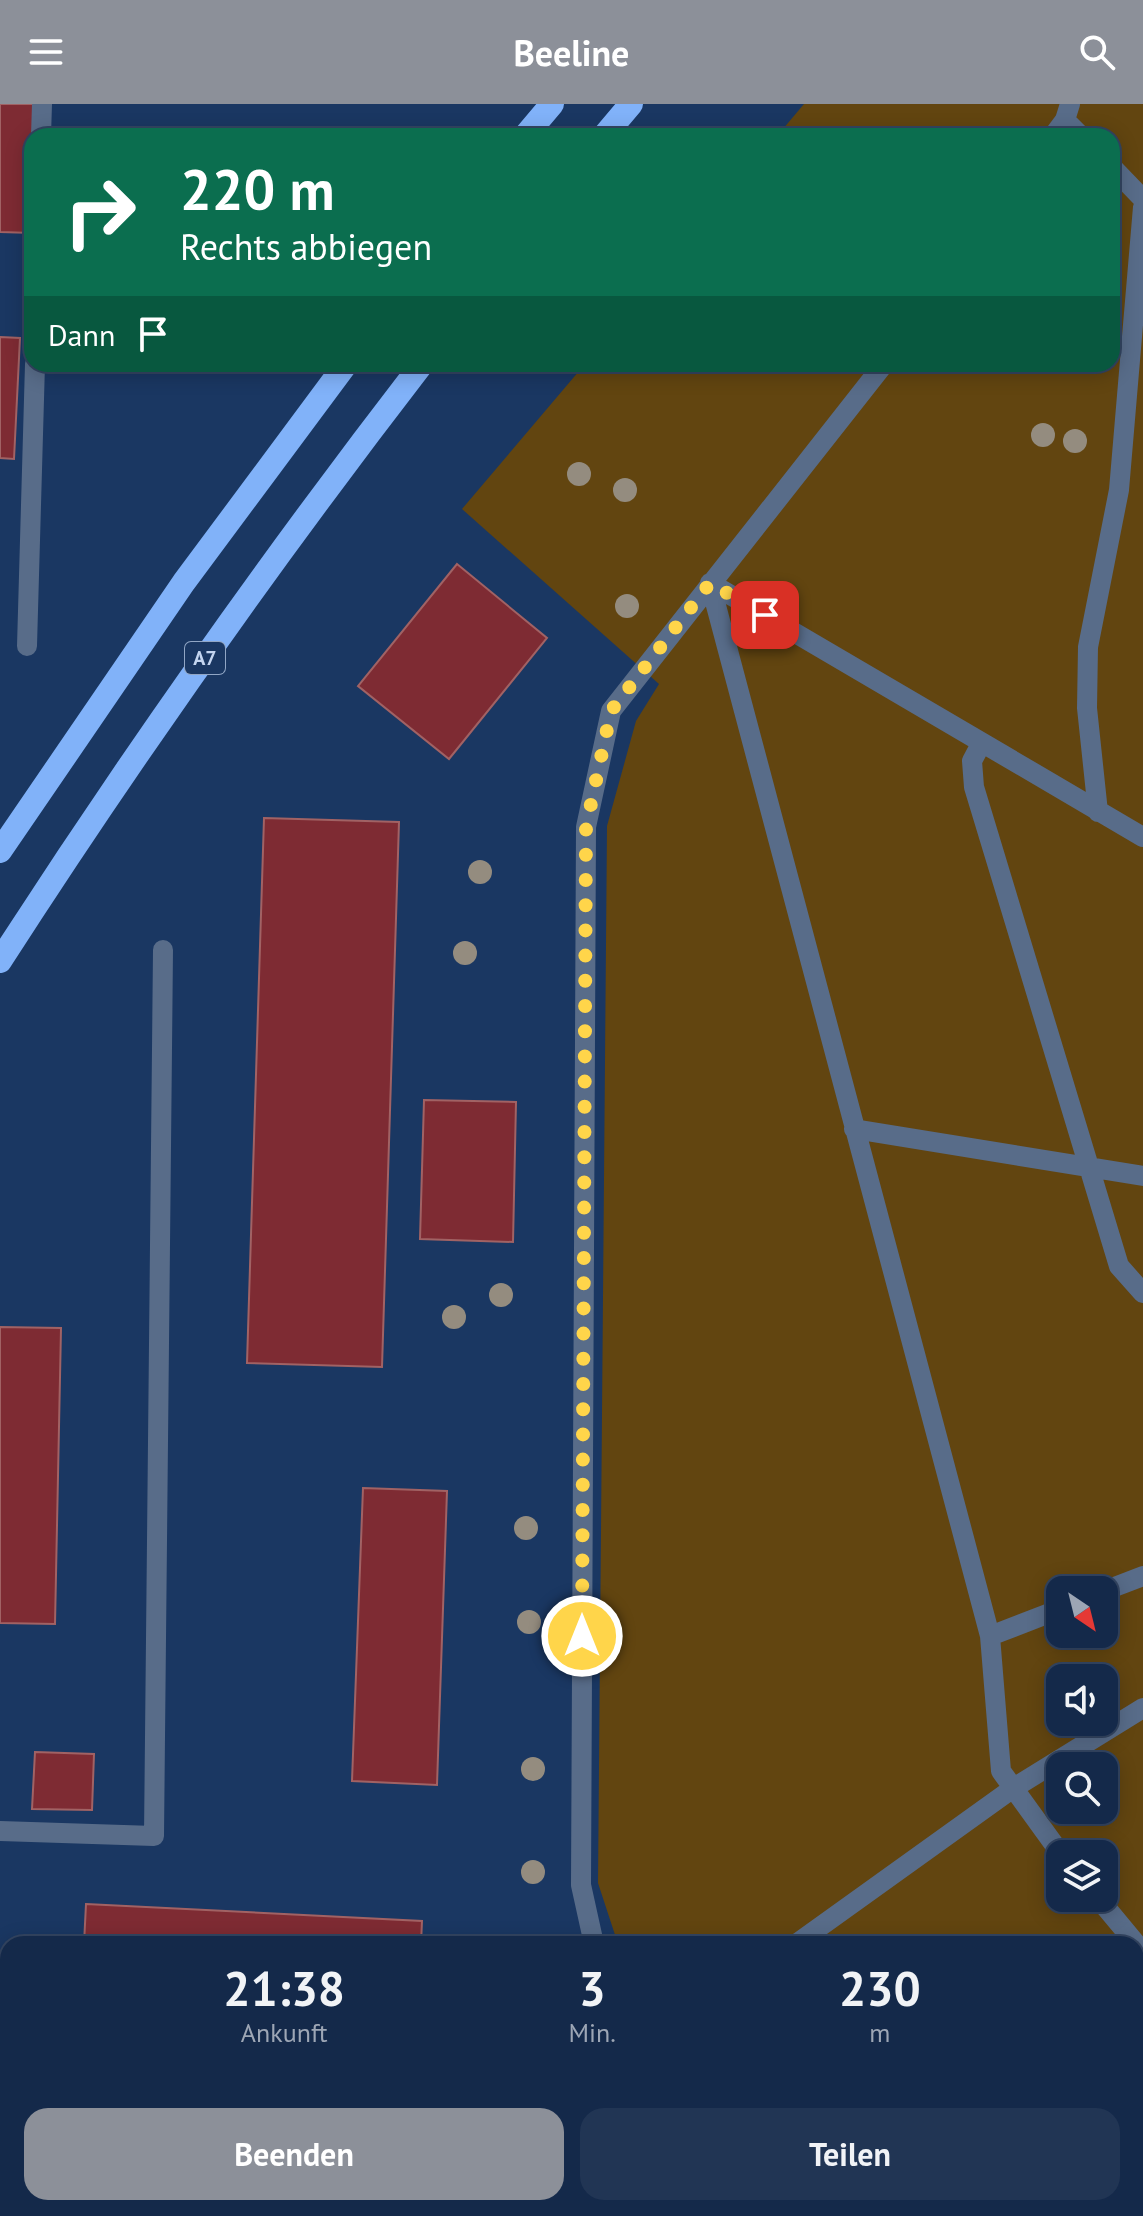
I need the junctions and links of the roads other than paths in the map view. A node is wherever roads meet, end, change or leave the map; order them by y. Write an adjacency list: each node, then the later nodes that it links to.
1 (42, 104): 4 (street)
2 (552, 104): 5 (highway)
3 (631, 104): 6 (highway)
4 (41, 128)
5 (532, 128)
6 (611, 128)
7 (1120, 175): 8 (street)
8 (1143, 199)
9 (1143, 207): 17 (street)
10 (35, 372): 15 (street)
11 (340, 372): 19 (highway)
12 (416, 372): 21 (highway, A7)
13 (878, 372): 14 (street)
14 (710, 583): 16 (street); 22 (street); 35 (street)
15 (27, 646)
16 (981, 744): 17 (street); 23 (street)
17 (1098, 812): 18 (street)
18 (1143, 837)
19 (0, 851)
20 (163, 950): 32 (street)
21 (0, 961)
22 (854, 1129): 23 (street); 29 (street)
23 (1088, 1167): 24 (street); 25 (street)
24 (1143, 1176)
25 (1143, 1293)
26 (1143, 1576): 27 (street)
27 (1118, 1586)
28 (1046, 1614): 29 (street)
29 (990, 1636): 31 (street)
30 (1143, 1708): 31 (street)
31 (1012, 1789): 33 (street); 36 (street)
32 (0, 1831)
33 (1050, 1840)
34 (1110, 1912): 37 (street)
35 (592, 1936)
36 (807, 1936)
37 (1130, 1936)

